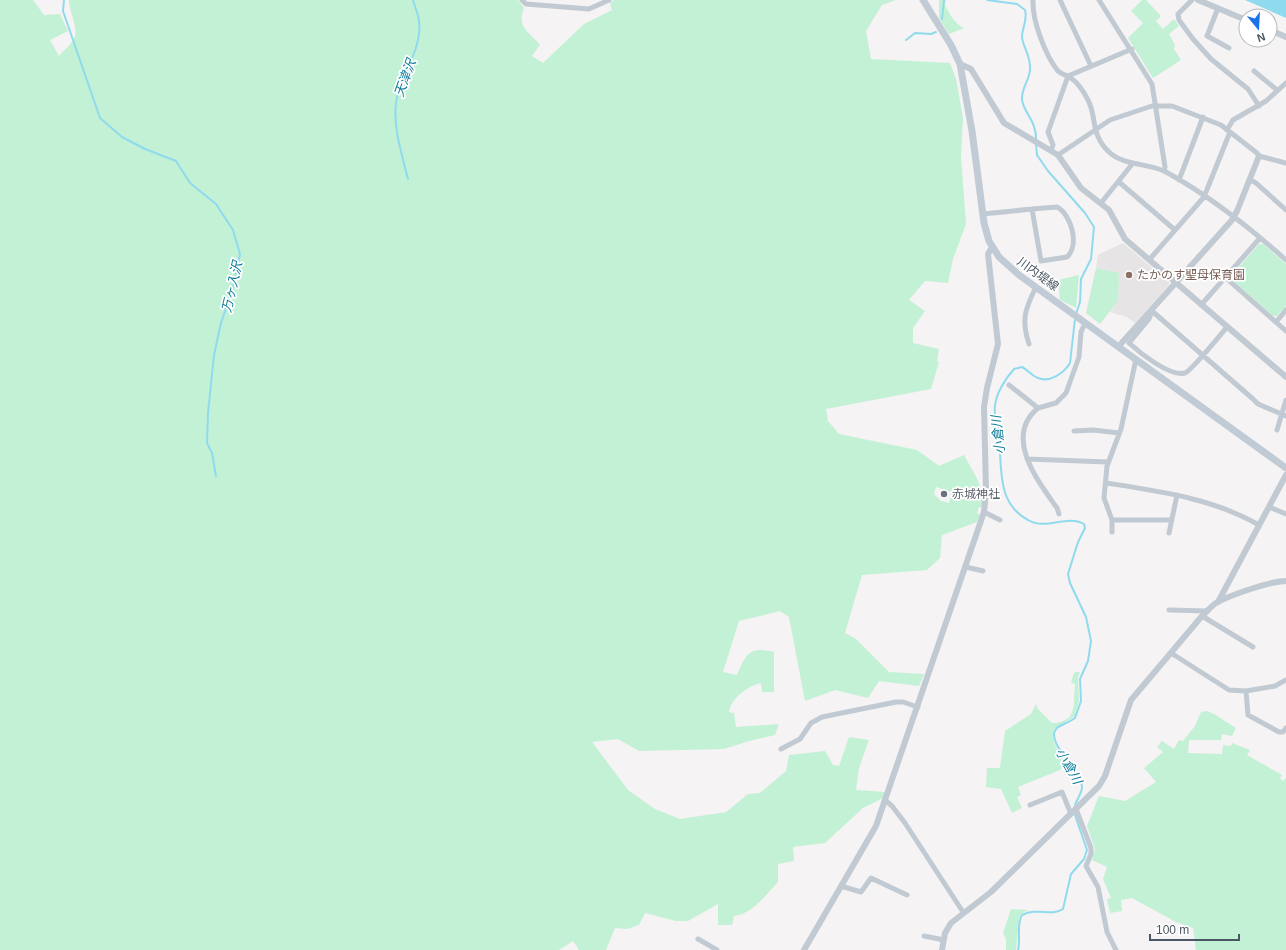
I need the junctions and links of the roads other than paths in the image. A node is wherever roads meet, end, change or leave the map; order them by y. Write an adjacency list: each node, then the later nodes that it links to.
1 (522, 0): 2 (street)
2 (609, 0)
3 (923, 0): 13 (main road, 川内堤線)
4 (1033, 0): 16 (street)
5 (1060, 0): 14 (street)
6 (1099, 0): 12 (street)
7 (1192, 0): 20 (street)
8 (1198, 0): 9 (street)
9 (1218, 8): 10 (street); 11 (street)
10 (1238, 17)
11 (1229, 48)
12 (1132, 49): 14 (street); 19 (street)
13 (960, 64): 24 (street); 37 (main road, 川内堤線)
14 (1091, 66): 16 (street)
15 (1254, 71): 18 (street)
16 (1068, 76): 22 (street); 24 (street)
17 (1286, 83): 18 (street)
18 (1277, 90): 20 (street)
19 (1156, 106): 21 (street); 22 (street); 29 (street)
20 (1259, 106): 23 (street)
21 (1204, 117): 23 (street); 30 (street)
22 (1095, 130): 25 (street); 27 (street)
23 (1229, 131): 26 (street); 33 (street)
24 (1051, 150): 25 (street)
25 (1058, 154): 34 (street)
26 (1258, 156): 28 (street); 31 (street)
27 (1133, 163): 29 (street); 32 (street)
28 (1286, 163)
29 (1164, 171): 30 (street)
30 (1179, 180): 33 (street)
31 (1250, 180): 36 (street); 38 (street)
32 (1119, 182): 34 (street); 39 (street)
33 (1204, 196): 38 (street); 39 (street)
34 (1101, 203): 42 (street)
35 (1032, 209): 35 (street); 37 (street)
36 (1286, 210)
37 (983, 214): 41 (main road, 川内堤線)
38 (1235, 216): 40 (street); 45 (street)
39 (1175, 230): 42 (street)
40 (1260, 238): 43 (street); 44 (street)
41 (992, 247): 46 (main road, 川内堤線); 73 (street)
42 (1149, 260): 45 (street)
43 (1286, 260)
44 (1226, 278): 47 (street); 50 (street)
45 (1176, 284): 47 (street); 49 (street)
46 (1036, 287): 51 (main road, 川内堤線); 54 (street)
47 (1201, 305): 52 (street)
48 (1286, 310): 50 (street)
49 (1152, 311): 55 (street); 56 (street); 56 (street)
50 (1276, 322): 53 (street)
51 (1085, 323): 55 (main road, 川内堤線); 61 (street)
52 (1227, 327): 56 (street); 58 (street)
53 (1286, 331)
54 (1029, 344)
55 (1118, 347): 57 (main road, 川内堤線)
56 (1202, 355): 62 (street)
57 (1136, 359): 65 (street); 68 (main road, 川内堤線)
58 (1286, 377)
59 (1009, 385): 61 (street)
60 (1286, 400): 62 (street)
61 (1038, 408): 66 (street)
62 (1284, 416): 63 (street)
63 (1277, 430)
64 (1074, 431): 65 (street)
65 (1119, 433): 67 (street)
66 (1027, 459): 67 (street); 74 (street)
67 (1108, 462): 70 (street)
68 (1286, 468)
69 (1286, 475): 72 (street)
70 (1106, 483): 71 (street); 77 (street)
71 (1177, 495): 78 (street); 79 (street)
72 (1269, 507): 75 (street); 79 (street)
73 (984, 512): 76 (street); 82 (street)
74 (1059, 514)
75 (1286, 514)
76 (1000, 520)
77 (1112, 520): 78 (street); 80 (street)
78 (1172, 520): 81 (street)
79 (1259, 524): 85 (street)
80 (1112, 532)
81 (1170, 533)
82 (966, 567): 83 (street); 93 (street)
83 (982, 571)
84 (1286, 580): 85 (street)
85 (1218, 602): 87 (street)
86 (1169, 610): 87 (street)
87 (1207, 611): 88 (street)
88 (1202, 616): 89 (street); 90 (street)
89 (1253, 647)
90 (1171, 653): 92 (street); 98 (street)
91 (1286, 680): 92 (street)
92 (1246, 691): 94 (street)
93 (918, 707): 95 (street); 96 (street)
94 (1286, 728)
95 (781, 749)
96 (886, 801): 100 (street); 102 (street)
97 (1030, 805): 99 (street)
98 (1076, 809): 99 (street); 109 (street)
99 (1071, 814): 102 (street)
100 (841, 886): 101 (street); 107 (street)
101 (907, 895)
102 (963, 912): 105 (street)
103 (924, 936): 105 (street)
104 (698, 939): 106 (street)
105 (944, 940): 108 (street)
106 (717, 950)
107 (804, 950)
108 (942, 950)
109 (1116, 950)

